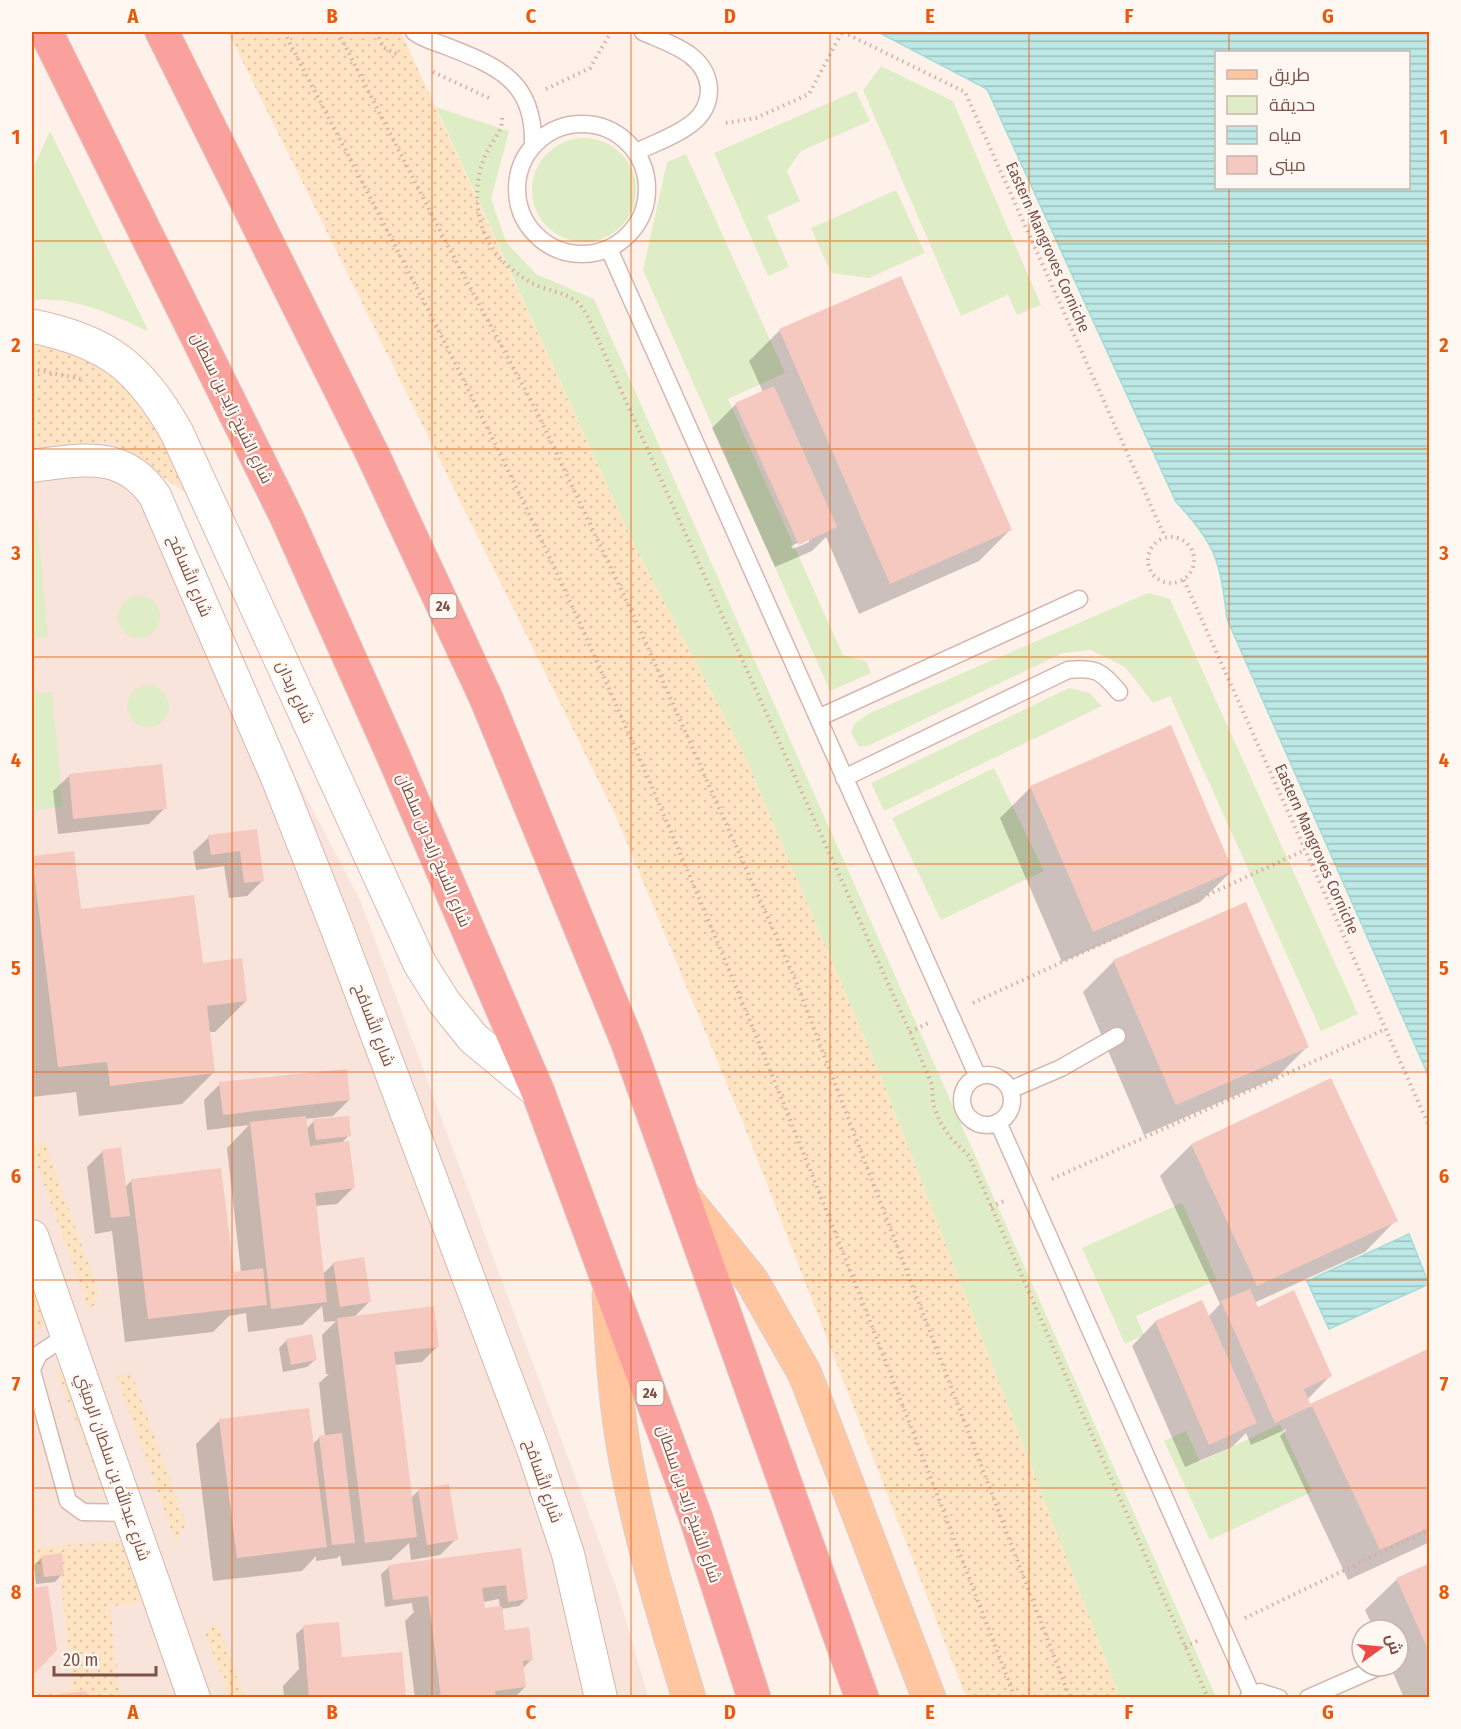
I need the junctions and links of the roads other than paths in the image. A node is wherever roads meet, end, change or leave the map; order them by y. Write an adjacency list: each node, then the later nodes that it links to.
1 (46, 32): 17 (highway, شارع الشيخ زايد بن سلطان / 24)
2 (162, 32): 19 (highway, 24)
3 (414, 32): 5 (lane)
4 (643, 32): 6 (lane)
5 (533, 146): 6 (lane); 7 (lane)
6 (637, 152): 7 (lane)
7 (609, 249): 12 (lane)
8 (32, 326): 17 (main road, شارع ربدان)
9 (32, 466): 28 (street, شارع التَّسامُح)
10 (1079, 599): 12 (lane)
11 (1119, 692): 13 (lane)
12 (818, 718): 13 (lane)
13 (844, 778): 15 (lane)
14 (1118, 1036): 16 (lane)
15 (978, 1077): 16 (lane); 18 (lane)
16 (1010, 1090): 18 (lane)
17 (537, 1092): 21 (highway, شارع الشيخ زايد بن سلطان / 24)
18 (998, 1122): 26 (lane)
19 (685, 1198): 31 (highway, 24); 32 (main road)
20 (32, 1236): 22 (street, شارع عبدالله بن سلطان الرميثي)
21 (607, 1278): 29 (main road); 30 (highway, شارع الشيخ زايد بن سلطان / 24)
22 (66, 1336): 23 (lane); 24 (street, شارع عبدالله بن سلطان الرميثي)
23 (32, 1370): 24 (lane)
24 (129, 1513): 27 (street, شارع عبدالله بن سلطان الرميثي)
25 (1354, 1678): 34 (lane)
26 (1250, 1696): 33 (lane)
27 (194, 1698)
28 (601, 1698)
29 (689, 1698)
30 (754, 1698)
31 (862, 1698)
32 (929, 1698)
33 (1279, 1698)
34 (1308, 1698)

